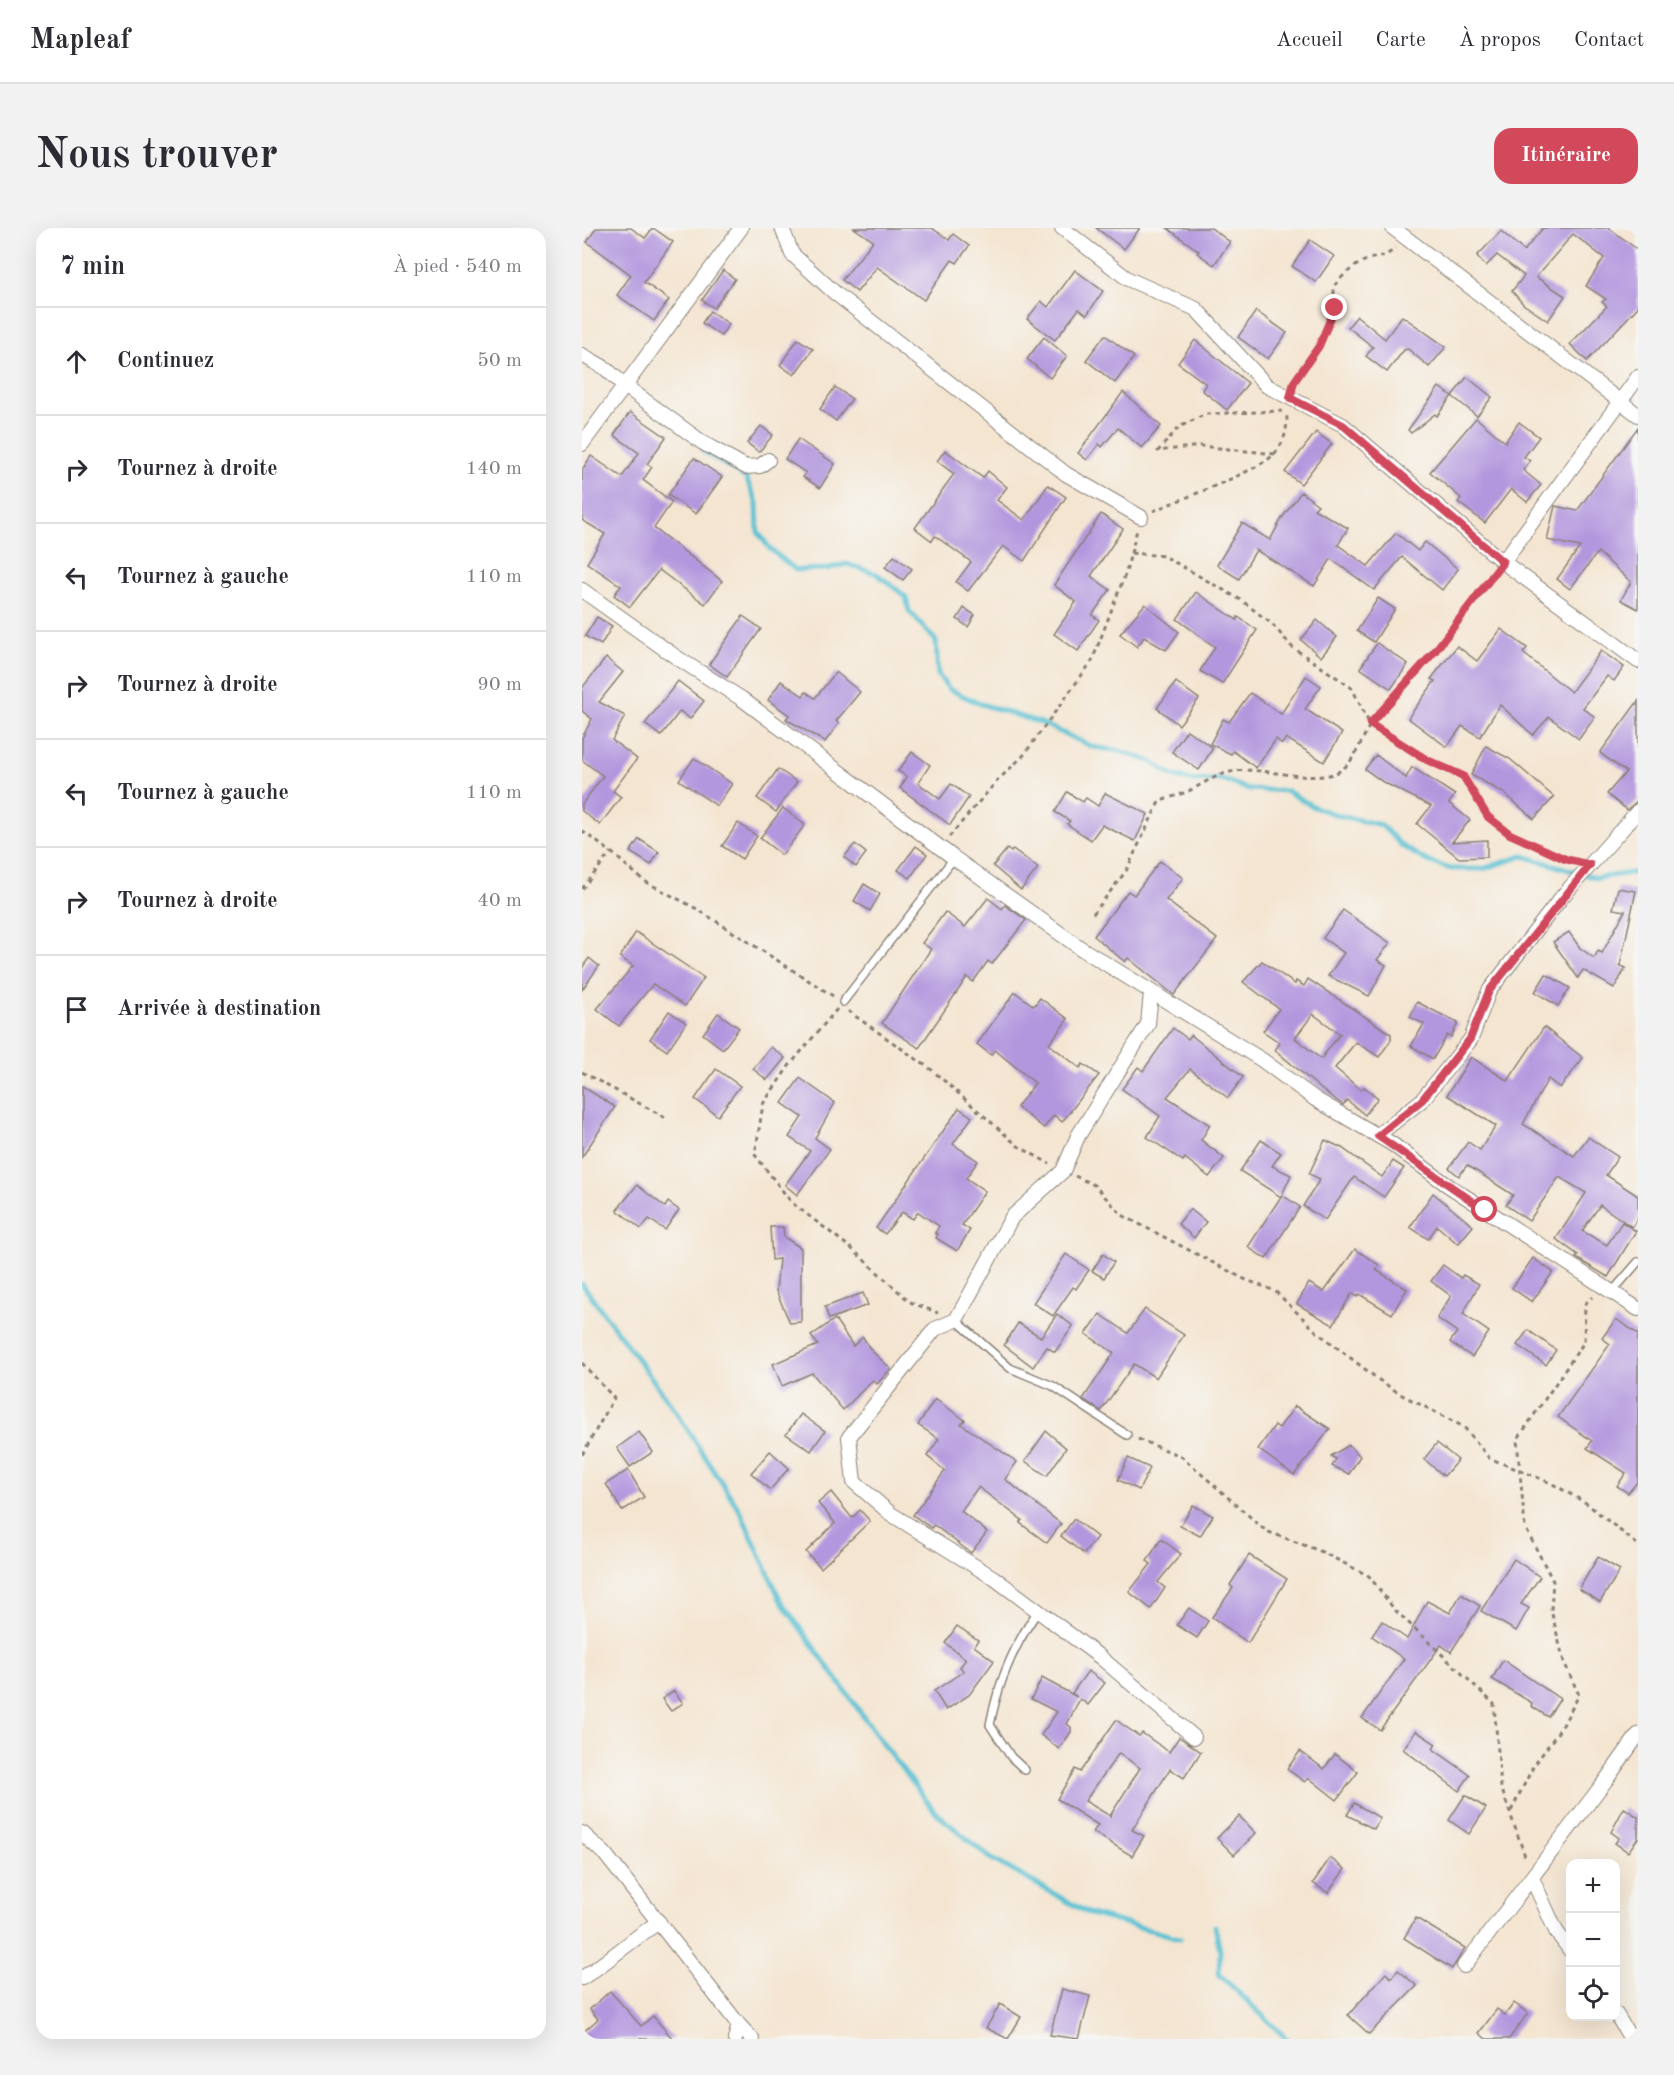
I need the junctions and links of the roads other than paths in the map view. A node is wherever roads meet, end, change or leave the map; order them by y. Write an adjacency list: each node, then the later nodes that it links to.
1 (741, 228): 7 (street)
2 (782, 228): 12 (street)
3 (1062, 228): 13 (street)
4 (1399, 232): 8 (street)
5 (582, 355): 7 (street)
6 (1638, 377): 8 (street)
7 (625, 386): 10 (street); 11 (street)
8 (1620, 402): 9 (street); 13 (street)
9 (1638, 415)
10 (582, 444)
11 (768, 460)
12 (1141, 517)
13 (1503, 562): 15 (street)
14 (582, 590): 17 (street)
15 (1638, 661)
16 (1638, 811): 20 (street)
17 (954, 858): 18 (street); 19 (lane)
18 (1151, 993): 20 (street); 24 (street)
19 (843, 1002)
20 (1378, 1136): 22 (street)
21 (1638, 1262): 22 (lane)
22 (1607, 1289): 23 (street)
23 (1638, 1309)
24 (956, 1320): 25 (lane); 26 (street)
25 (1127, 1435)
26 (1038, 1611): 28 (street); 29 (lane)
27 (1638, 1735): 31 (street)
28 (1194, 1737)
29 (1025, 1770)
30 (582, 1833): 32 (street)
31 (1532, 1878): 33 (street); 34 (street)
32 (660, 1922): 35 (street); 37 (street)
33 (1566, 1945)
34 (1464, 1966)
35 (582, 1978)
36 (1620, 2021): 39 (street)
37 (737, 2032): 38 (street)
38 (752, 2039)
39 (1631, 2039)

